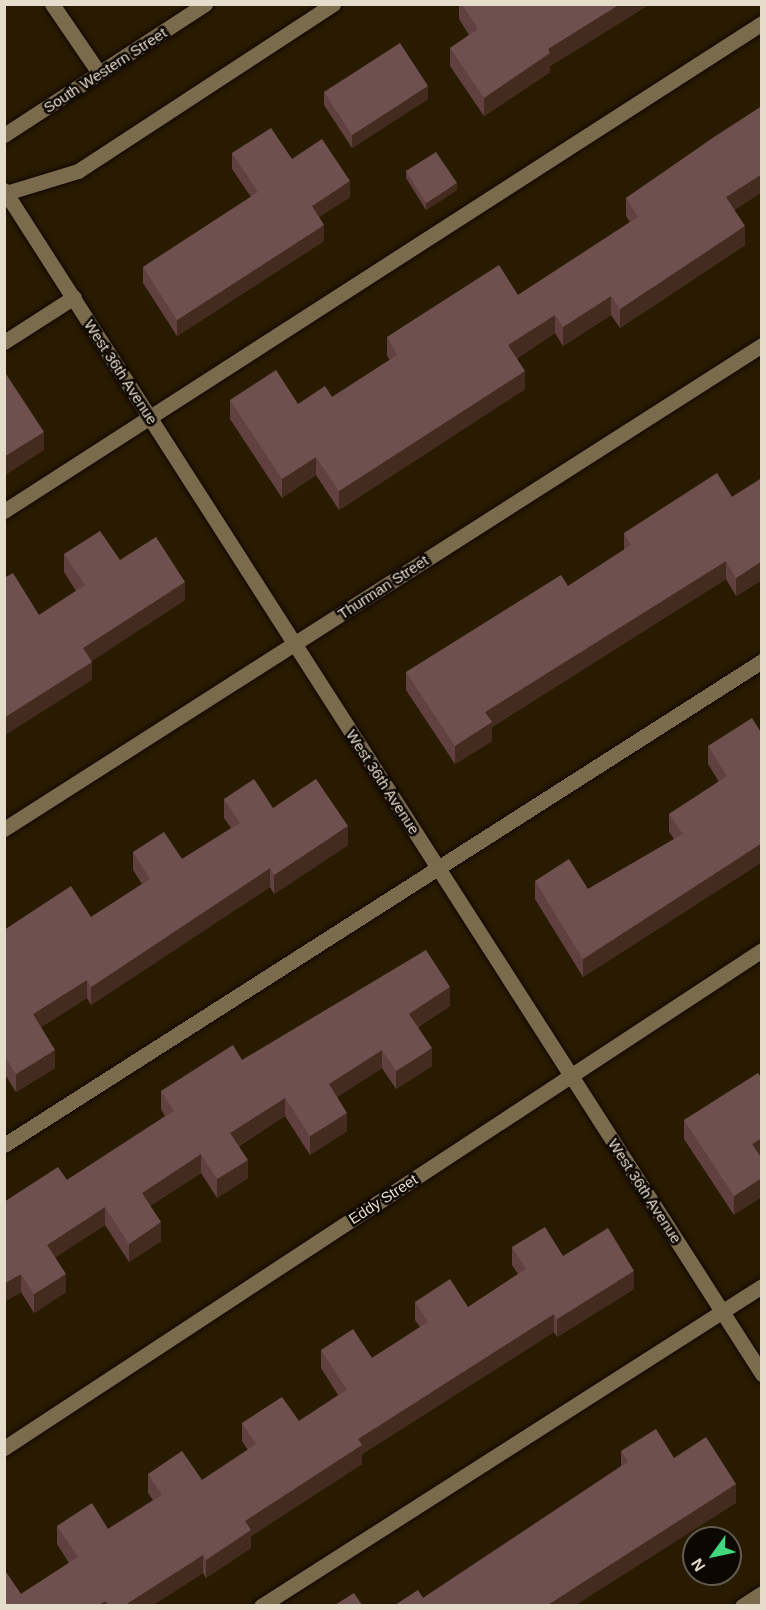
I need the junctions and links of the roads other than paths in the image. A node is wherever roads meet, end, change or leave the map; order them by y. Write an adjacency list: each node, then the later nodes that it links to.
1 (52, 4): 5 (street)
2 (205, 4): 5 (street, South Western Street)
3 (333, 4): 7 (street)
4 (762, 24): 11 (street)
5 (99, 73): 6 (street, South Western Street)
6 (4, 135)
7 (5, 191): 8 (street, West 36th Avenue)
8 (74, 297): 9 (street); 11 (street, West 36th Avenue)
9 (4, 342)
10 (762, 345): 13 (street, Thurman Street)
11 (149, 416): 12 (street); 13 (street, West 36th Avenue)
12 (4, 511)
13 (295, 644): 15 (street, Thurman Street); 16 (street, West 36th Avenue)
14 (762, 661): 16 (street)
15 (4, 829)
16 (439, 869): 18 (street, West 36th Avenue); 19 (street)
17 (762, 950): 18 (street, Eddy Street)
18 (571, 1075): 21 (street, West 36th Avenue); 23 (street, Eddy Street)
19 (4, 1145)
20 (762, 1286): 21 (street)
21 (722, 1311): 22 (street, West 36th Avenue); 25 (street)
22 (762, 1374)
23 (4, 1448)
24 (762, 1593): 26 (street)
25 (261, 1605)
26 (742, 1605)

